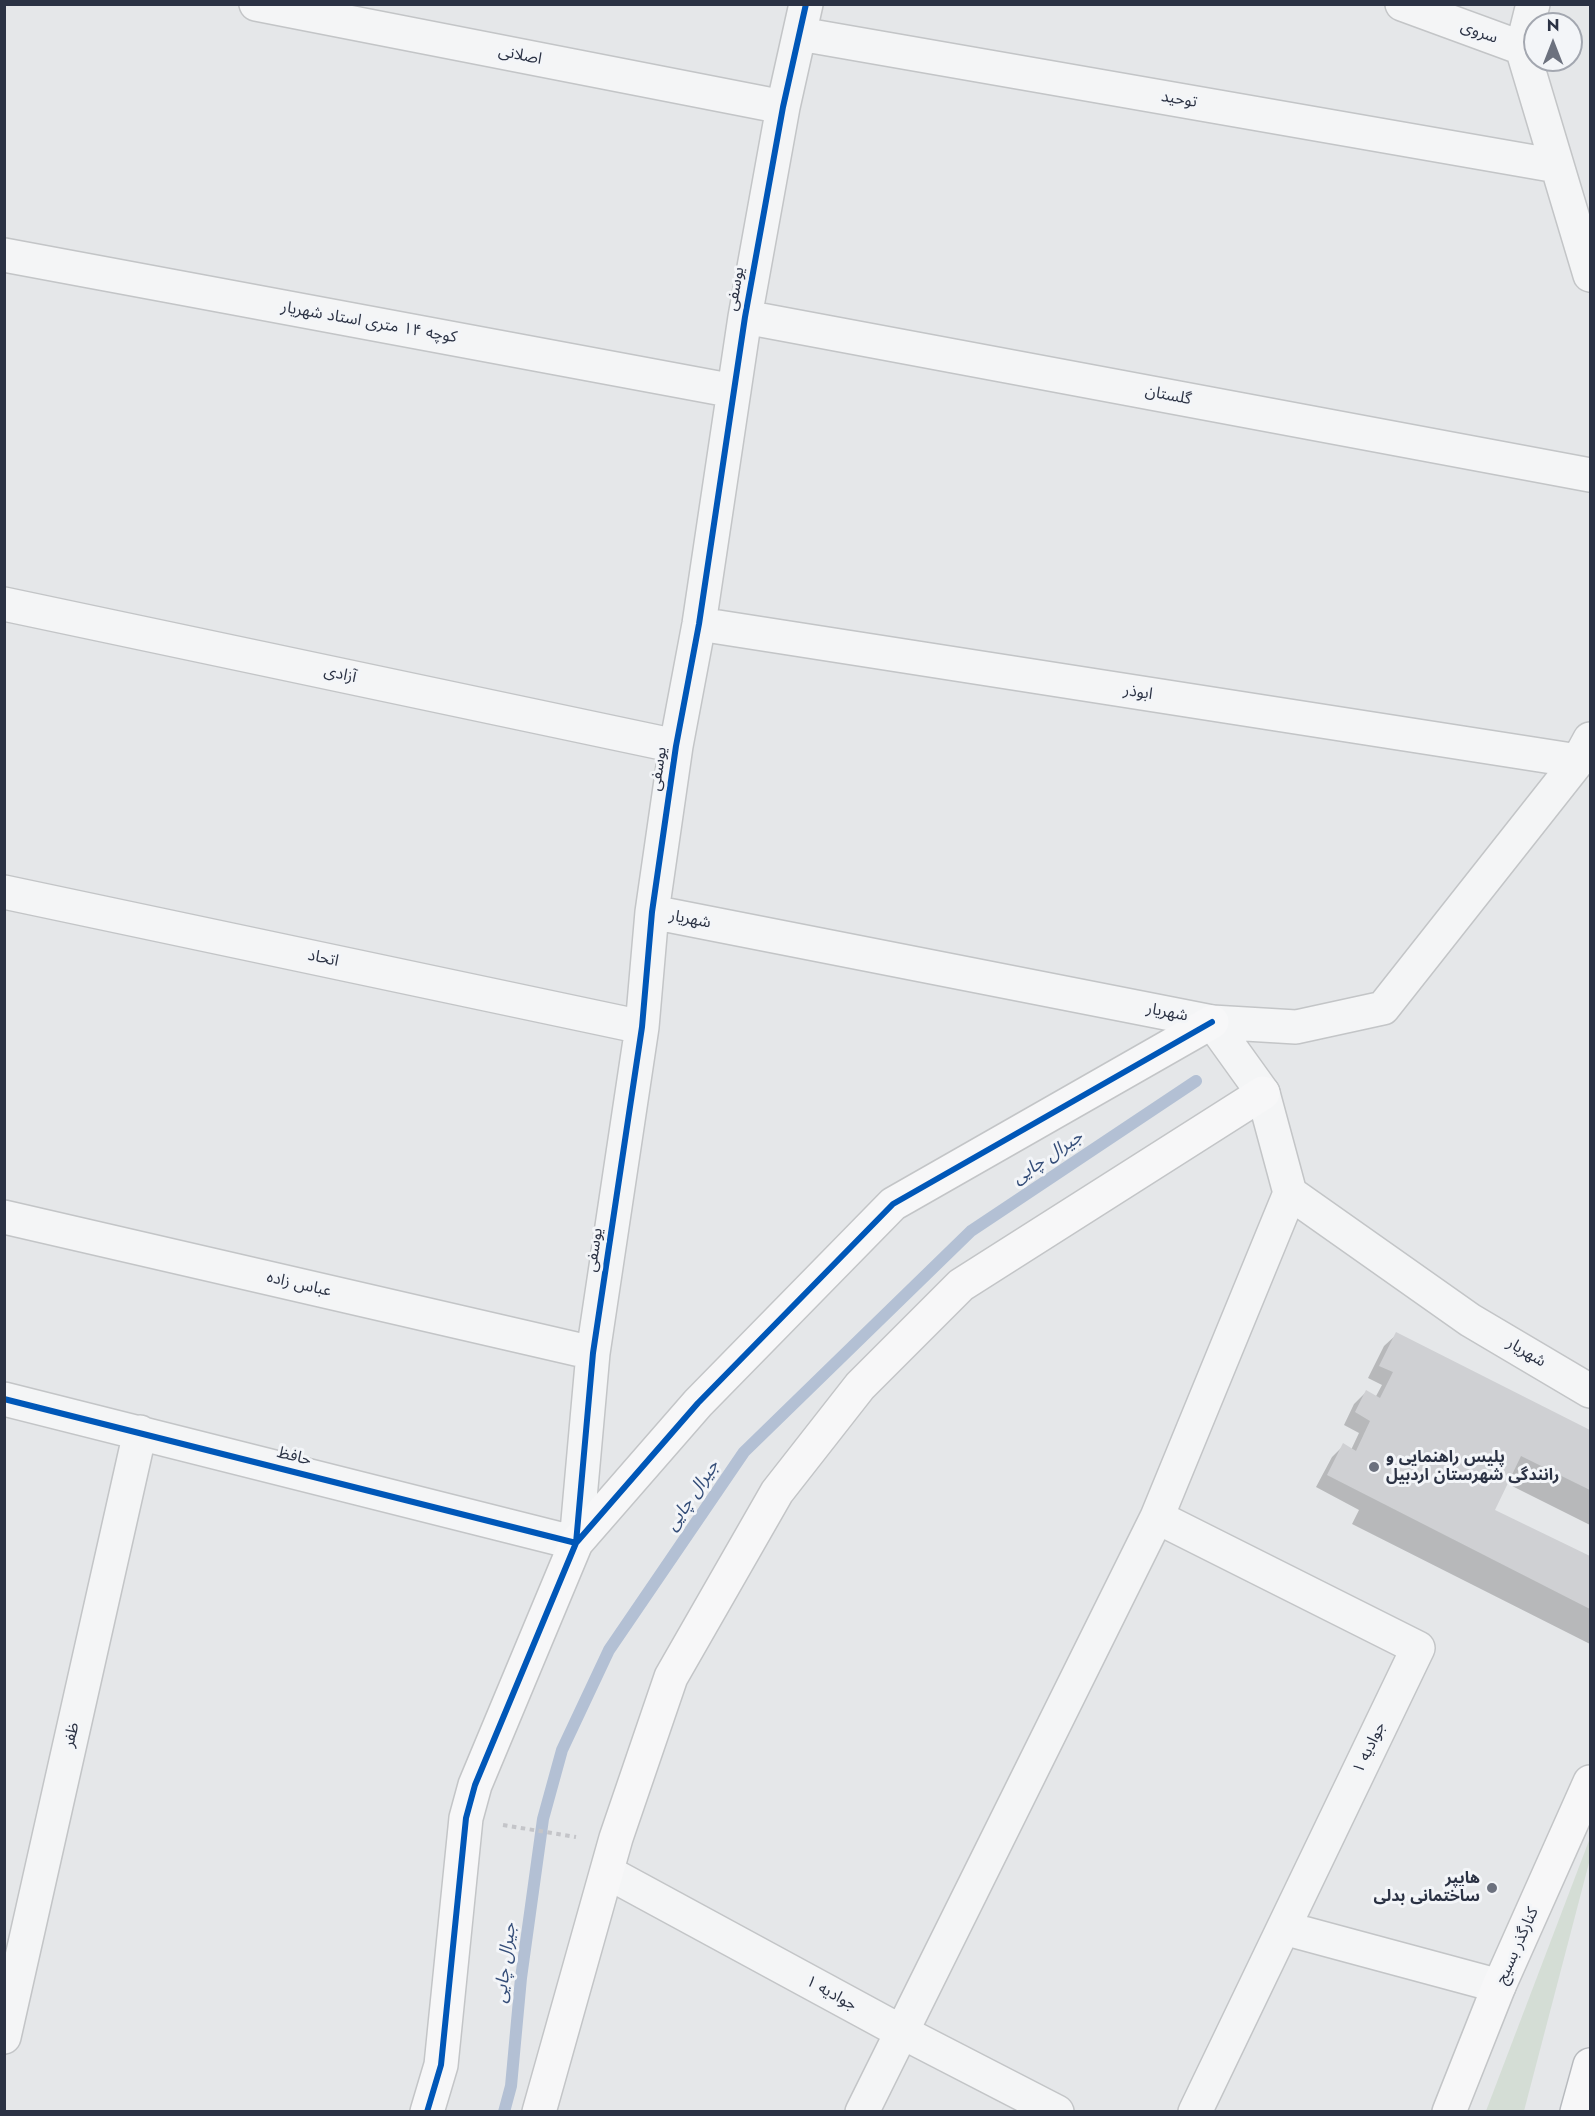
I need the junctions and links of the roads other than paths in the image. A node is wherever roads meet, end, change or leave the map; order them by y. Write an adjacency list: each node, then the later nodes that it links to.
1 (256, 4): 6 (street, اصلانی)
2 (1402, 4): 5 (street, سروی)
3 (1533, 4): 5 (street)
4 (803, 19): 6 (street, یوسفی); 7 (street, توحید)
5 (1522, 48): 7 (street)
6 (783, 107): 10 (street, یوسفی)
7 (1557, 166): 9 (street)
8 (4, 255): 11 (street, کوچه ۱۴ متری استاد شهریار)
9 (1590, 275)
10 (745, 317): 11 (street, یوسفی); 12 (street, گلستان)
11 (734, 391): 14 (street, یوسفی)
12 (1590, 475)
13 (4, 604): 15 (street, آزادی)
14 (699, 624): 15 (street, یوسفی); 16 (street, ابوذر)
15 (675, 746): 18 (street, یوسفی)
16 (1584, 750): 19 (street, شهریار)
17 (4, 892): 20 (street, اتحاد)
18 (652, 912): 19 (street, شهریار); 20 (street, یوسفی)
19 (1212, 1022): 21 (street); 29 (main road)
20 (642, 1027): 24 (street, یوسفی)
21 (1263, 1093): 22 (street); 31 (main road)
22 (1290, 1193): 25 (street, شهریار); 28 (street)
23 (4, 1217): 24 (street, عباس زاده)
24 (593, 1353): 29 (street, یوسفی)
25 (1590, 1391)
26 (4, 1399): 27 (street, حافظ)
27 (140, 1432): 29 (street, حافظ); 35 (street, ظفر)
28 (1157, 1517): 32 (street, جوادیه ۱); 34 (street)
29 (576, 1543): 37 (main road)
30 (1590, 1782): 33 (main road, کنارگذر بسیج)
31 (607, 1872): 34 (street, جوادیه ۱); 38 (main road)
32 (1284, 1928): 33 (street); 41 (street, جوادیه ۱)
33 (1500, 1986): 42 (main road, کنارگذر بسیج)
34 (900, 2031): 39 (street); 40 (street, جوادیه ۱)
35 (4, 2037)
36 (1590, 2065): 43 (main road)
37 (427, 2112)
38 (539, 2112)
39 (862, 2112)
40 (1057, 2112)
41 (1195, 2112)
42 (1449, 2112)
43 (1577, 2112)

